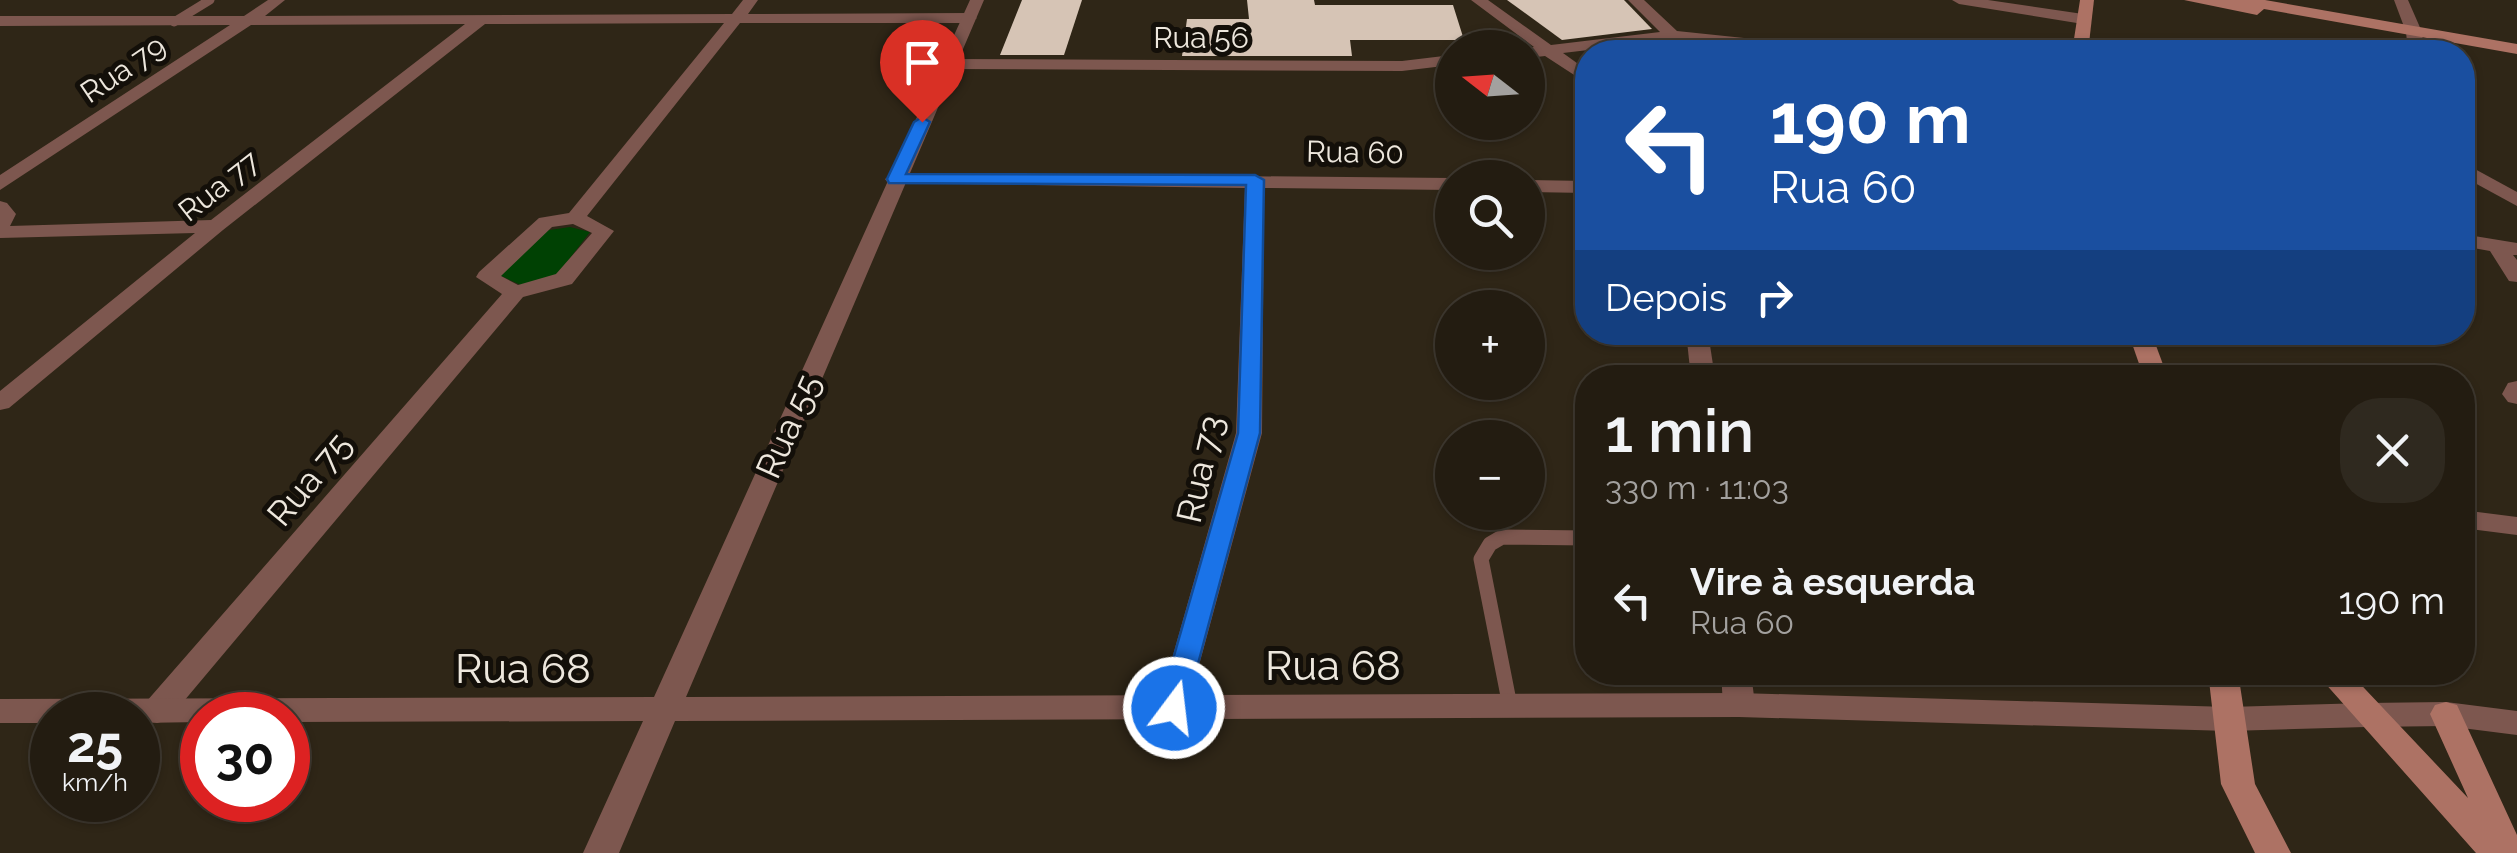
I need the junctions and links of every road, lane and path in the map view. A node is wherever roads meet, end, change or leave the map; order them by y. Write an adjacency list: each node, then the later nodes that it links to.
1 (210, 0): 15 (lane)
2 (278, 0): 13 (street, Rua 79)
3 (751, 0): 14 (street)
4 (1478, 0): 29 (street)
5 (1635, 0): 20 (street)
6 (1959, 0): 12 (street)
7 (2087, 0): 12 (main road)
8 (2191, 0): 18 (main road)
9 (2240, 0): 18 (main road)
10 (2401, 0): 19 (street)
11 (973, 9): 14 (street); 31 (street, Rua 55)
12 (2084, 20): 23 (main road)
13 (244, 21): 15 (street); 16 (street); 36 (street, Rua 79)
14 (734, 21): 16 (street); 42 (street)
15 (174, 22): 17 (street)
16 (479, 22): 44 (street, Rua 77)
17 (4, 23)
18 (2381, 26): 19 (main road)
19 (2414, 32): 24 (street); 25 (main road)
20 (1674, 36): 21 (street); 22 (street)
21 (1638, 40)
22 (1746, 40)
23 (2082, 40)
24 (2415, 40)
25 (2462, 40)
26 (2475, 42): 28 (main road)
27 (1575, 47): 29 (street)
28 (2517, 49)
29 (1547, 50): 32 (street)
30 (1435, 62): 31 (street, Rua 56)
31 (948, 64): 34 (street, Rua 55)
32 (1575, 70)
33 (2475, 176): 40 (street)
34 (895, 179): 35 (street, Rua 60); 63 (street, Rua 55)
35 (1255, 180): 37 (street, Rua 60); 62 (street, Rua 73)
36 (0, 184)
37 (1435, 184)
38 (1545, 187): 39 (street)
39 (1575, 188)
40 (2517, 200)
41 (0, 207): 43 (street)
42 (575, 218): 49 (street); 49 (street)
43 (0, 224)
44 (216, 226): 45 (street); 52 (street, Rua 77)
45 (0, 232)
46 (2475, 242): 47 (street)
47 (2507, 247): 48 (street)
48 (2517, 276)
49 (515, 292): 61 (street, Rua 75)
50 (2517, 388): 51 (street)
51 (2517, 397)
52 (0, 403)
53 (2475, 520): 54 (street)
54 (2517, 526)
55 (1575, 538): 60 (lane)
56 (1737, 685): 59 (street)
57 (2225, 685): 69 (main road)
58 (2341, 685): 68 (main road)
59 (1739, 705): 60 (street, Rua 68); 69 (street, Rua 68)
60 (1510, 706): 62 (street, Rua 68)
61 (160, 708)
62 (1174, 708): 63 (street, Rua 68)
63 (664, 710): 66 (street, Rua 68); 71 (street, Rua 55)
64 (0, 711): 65 (street, Rua 68)
65 (30, 711)
66 (160, 712)
67 (2446, 714): 68 (street, Rua 68); 70 (street, Rua 68); 74 (main road)
68 (2366, 715): 69 (street, Rua 68); 73 (main road)
69 (2229, 719): 72 (main road)
70 (2517, 723)
71 (601, 853)
72 (2273, 853)
73 (2498, 853)
74 (2507, 853)

